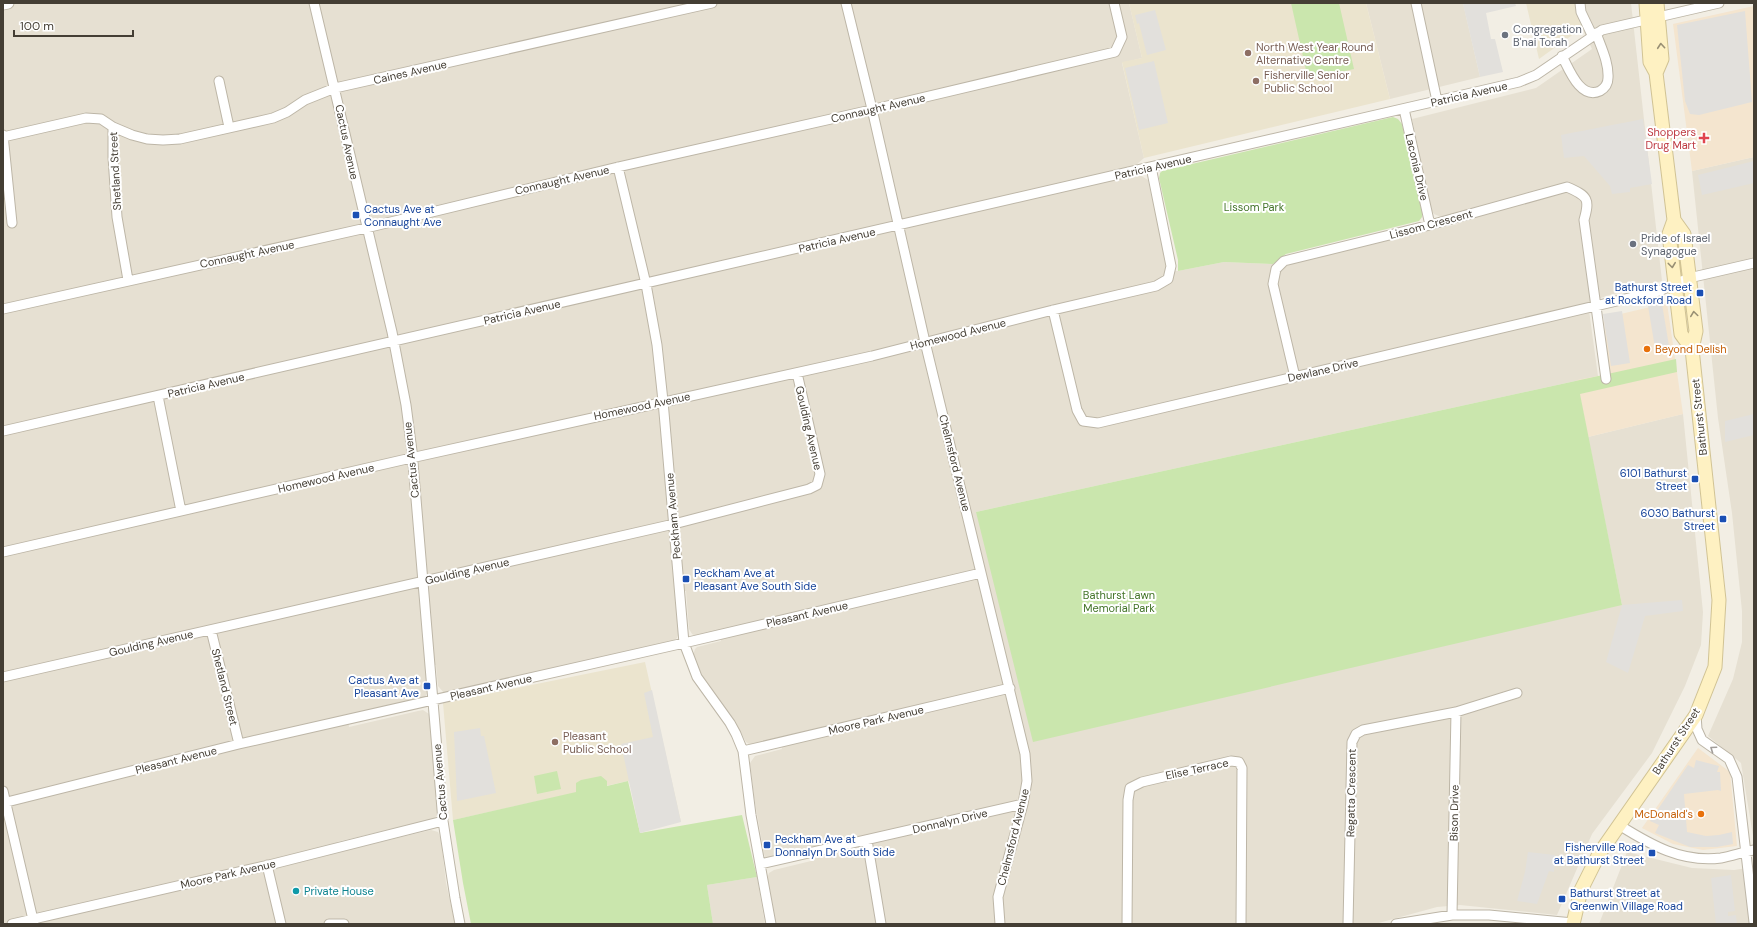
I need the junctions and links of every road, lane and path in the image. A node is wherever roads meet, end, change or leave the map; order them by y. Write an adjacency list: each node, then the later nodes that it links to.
1 (8, 3): 11 (street)
2 (314, 3): 16 (street, Cactus Avenue)
3 (712, 3): 16 (street, Caines Avenue)
4 (846, 3): 19 (street, Chelmsford Avenue)
5 (1114, 3): 19 (street, Connaught Avenue)
6 (1416, 3): 17 (street)
7 (1580, 3): 13 (street)
8 (1646, 3): 12 (main road, Bathurst Street)
9 (1657, 3): 12 (main road, Bathurst Street)
10 (1719, 3): 12 (street, Patricia Avenue)
11 (3, 4)
12 (1652, 19): 13 (street, Patricia Avenue); 25 (main road, Bathurst Street)
13 (1594, 34): 14 (street, Patricia Avenue); 14 (street)
14 (1562, 56): 17 (street, Patricia Avenue)
15 (219, 81): 21 (street)
16 (335, 88): 21 (street, Caines Avenue); 29 (street, Cactus Avenue)
17 (1437, 101): 18 (street, Patricia Avenue)
18 (1404, 109): 24 (street, Patricia Avenue); 28 (street, Laconia Drive)
19 (872, 110): 23 (street, Connaught Avenue); 27 (street, Chelmsford Avenue)
20 (113, 127): 21 (street, Caines Avenue); 22 (street, Shetland Street); 32 (street, Shetland Street)
21 (229, 128)
22 (3, 136): 26 (street)
23 (618, 167): 29 (street, Connaught Avenue); 34 (street, Peckham Avenue)
24 (1151, 167): 27 (street, Patricia Avenue); 37 (street, Homewood Avenue)
25 (1674, 220): 31 (main road, Bathurst Street); 33 (main road, Bathurst Street, one-way to 33)
26 (12, 224)
27 (899, 225): 34 (street, Patricia Avenue); 39 (street, Chelmsford Avenue)
28 (1430, 225): 35 (street, Lissom Crescent); 42 (street, Lissom Crescent)
29 (366, 228): 32 (street, Connaught Avenue); 38 (street, Cactus Avenue)
30 (1754, 262): 31 (street, Dewlane Drive)
31 (1689, 278): 33 (street, Dewlane Drive); 40 (main road, Bathurst Street, one-way to 31)
32 (128, 280): 36 (street, Connaught Avenue)
33 (1674, 283): 35 (street, Dewlane Drive); 40 (main road, Bathurst Street)
34 (646, 284): 38 (street, Patricia Avenue); 45 (street, Peckham Avenue)
35 (1596, 306): 42 (street, Dewlane Drive); 43 (street, Lissom Crescent)
36 (3, 309)
37 (1053, 310): 39 (street, Homewood Avenue); 42 (street, Dewlane Drive)
38 (394, 342): 44 (street, Patricia Avenue); 47 (street, Cactus Avenue)
39 (925, 342): 41 (street, Homewood Avenue); 51 (street, Chelmsford Avenue)
40 (1692, 349): 60 (main road, Bathurst Street)
41 (797, 373): 45 (street, Homewood Avenue); 49 (street, Goulding Avenue)
42 (1295, 376)
43 (1606, 379)
44 (158, 396): 46 (street, Patricia Avenue); 48 (street)
45 (663, 401): 47 (street, Homewood Avenue); 49 (street, Peckham Avenue)
46 (3, 431)
47 (411, 458): 48 (street, Homewood Avenue); 52 (street, Cactus Avenue)
48 (181, 511): 50 (street, Homewood Avenue)
49 (674, 524): 52 (street, Goulding Avenue); 54 (street, Peckham Avenue)
50 (3, 552)
51 (980, 573): 54 (street, Pleasant Avenue); 56 (street, Chelmsford Avenue)
52 (422, 582): 53 (street, Goulding Avenue); 58 (street, Cactus Avenue)
53 (211, 630): 55 (street, Goulding Avenue); 61 (street, Shetland Street)
54 (684, 643): 58 (street, Pleasant Avenue); 62 (street, Peckham Avenue)
55 (3, 677)
56 (1010, 688): 62 (street, Moore Park Avenue); 65 (street, Chelmsford Avenue)
57 (1517, 693): 59 (street, Regatta Crescent)
58 (433, 700): 61 (street, Pleasant Avenue); 66 (street, Cactus Avenue)
59 (1456, 712): 72 (street, Bison Drive); 85 (street, Regatta Crescent)
60 (1696, 715): 67 (main road, Bathurst Street); 69 (street, one-way to 60)
61 (239, 744): 64 (street, Pleasant Avenue)
62 (742, 751): 70 (street, Peckham Avenue)
63 (3, 790): 64 (street)
64 (4, 803): 73 (street)
65 (1023, 804): 68 (street, Donnalyn Drive); 82 (street, Chelmsford Avenue)
66 (443, 821): 71 (street, Moore Park Avenue); 79 (street, Cactus Avenue)
67 (1619, 825): 69 (street); 87 (main road, Bathurst Street)
68 (867, 840): 70 (street, Donnalyn Drive); 81 (street)
69 (1750, 851): 74 (street)
70 (760, 864): 80 (street, Peckham Avenue)
71 (267, 865): 73 (street, Moore Park Avenue); 76 (street)
72 (1452, 915): 86 (street); 87 (street)
73 (33, 922): 75 (street, Moore Park Avenue)
74 (1754, 922)
75 (12, 924)
76 (281, 924)
77 (329, 924): 78 (street)
78 (344, 924)
79 (460, 924)
80 (771, 924)
81 (881, 924)
82 (1000, 924)
83 (1127, 924): 84 (street, Elise Terrace)
84 (1241, 924)
85 (1348, 924)
86 (1396, 924)
87 (1573, 924)

